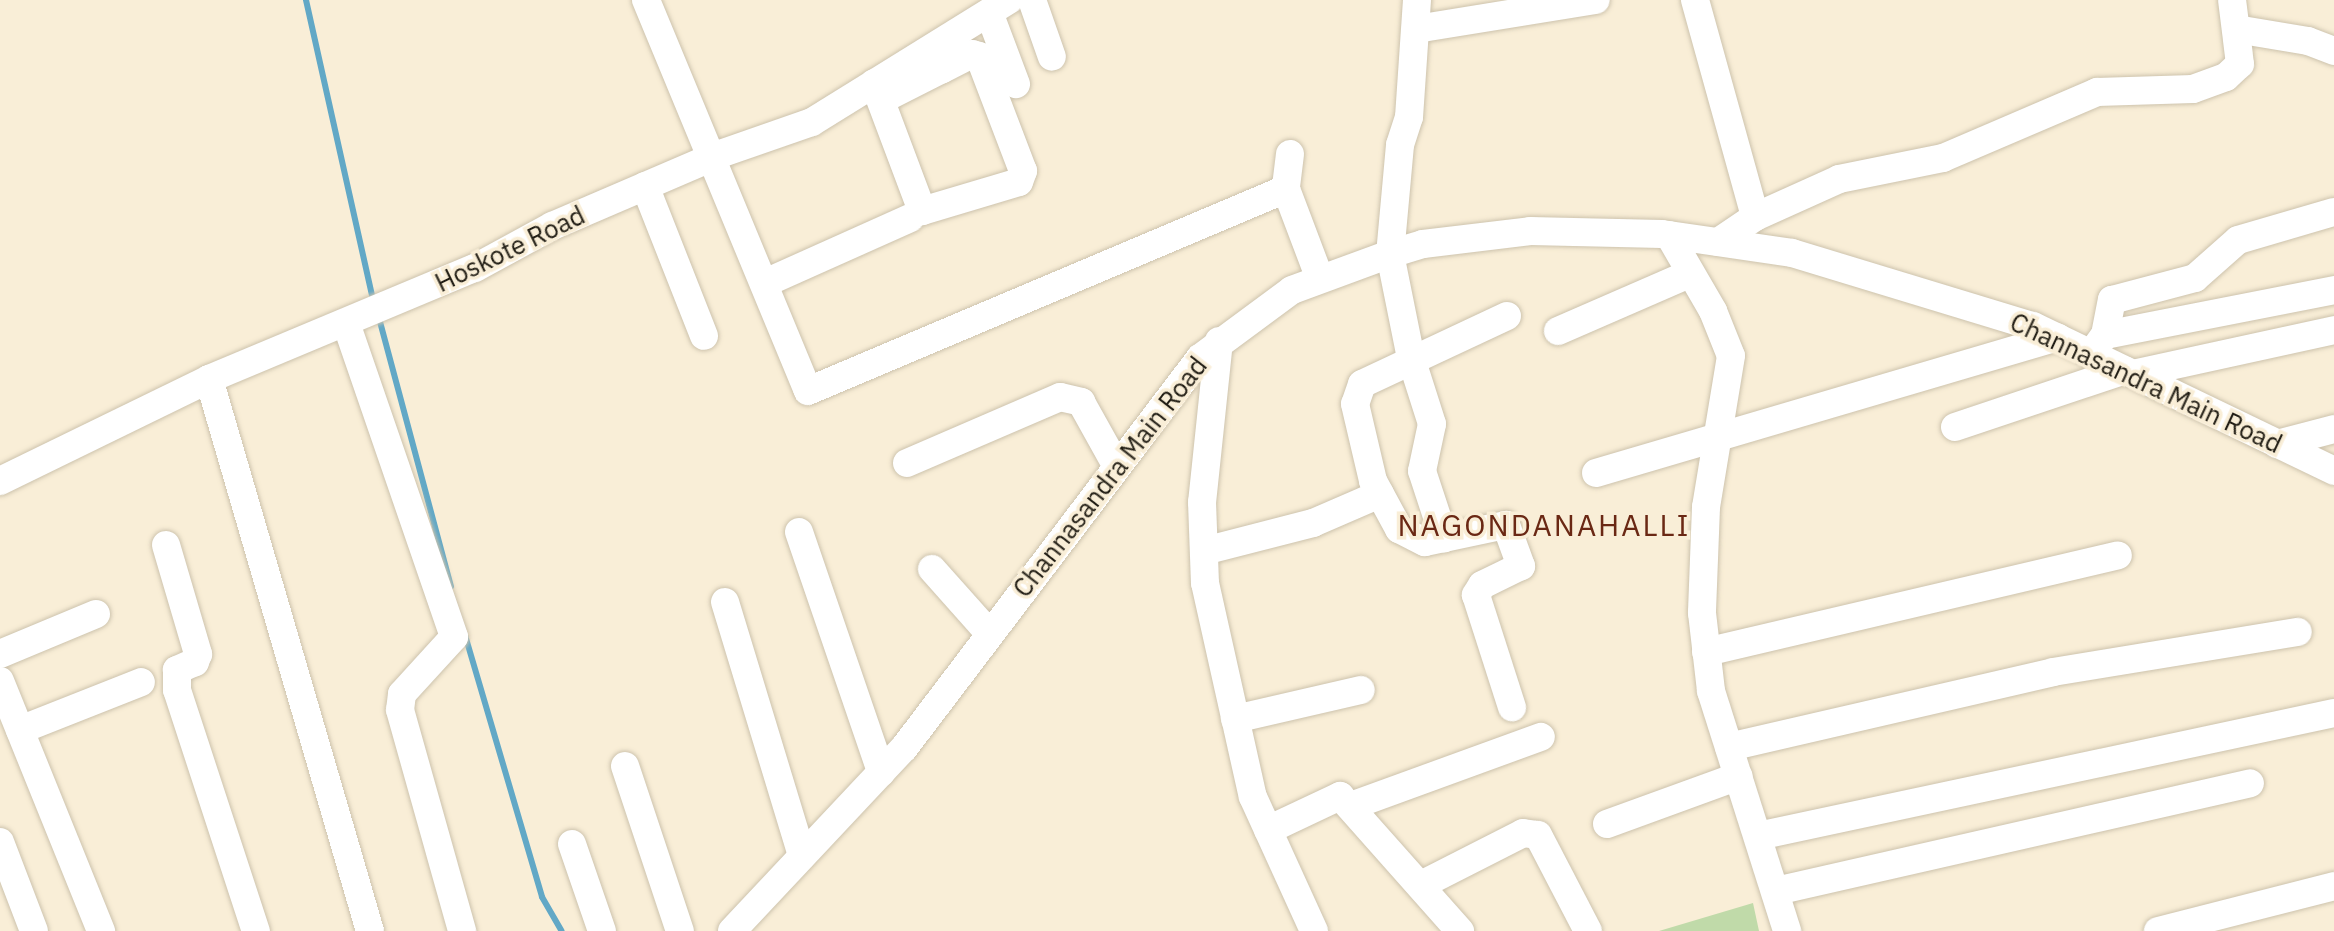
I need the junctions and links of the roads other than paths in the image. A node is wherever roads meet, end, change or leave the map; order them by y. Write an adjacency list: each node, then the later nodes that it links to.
1 (646, 0): 17 (street)
2 (1032, 0): 11 (street)
3 (1417, 0): 8 (street)
4 (1596, 0): 8 (street)
5 (1695, 0): 21 (street)
6 (2232, 0): 9 (street)
7 (1000, 7): 12 (street, Hoskote Road); 13 (street)
8 (1416, 29): 25 (street)
9 (2236, 29): 10 (street); 21 (street)
10 (2334, 51)
11 (1052, 57)
12 (938, 59): 14 (street, Hoskote Road); 14 (street)
13 (1016, 84)
14 (878, 92): 17 (street, Hoskote Road)
15 (853, 119): 17 (street)
16 (1290, 154): 19 (street)
17 (718, 166): 18 (street, Hoskote Road); 28 (street)
18 (645, 186): 31 (street, Hoskote Road); 34 (street)
19 (1286, 189): 27 (street); 28 (street)
20 (2334, 212): 37 (street)
21 (1755, 217): 24 (street)
22 (910, 218): 28 (street)
23 (1669, 235): 24 (street, Channasandra Main Road); 25 (street, Channasandra Main Road); 26 (street)
24 (1718, 242): 35 (street, Channasandra Main Road)
25 (1390, 254): 27 (street, Channasandra Main Road); 38 (street)
26 (1689, 274): 33 (street); 43 (street)
27 (1320, 279): 36 (street, Channasandra Main Road)
28 (765, 283)
29 (2334, 290): 37 (street)
30 (1507, 316): 38 (street)
31 (346, 323): 40 (street, Hoskote Road); 90 (street)
32 (2334, 330): 39 (street)
33 (1558, 331)
34 (704, 336)
35 (2057, 337): 37 (street, Channasandra Main Road); 43 (street)
36 (1219, 341): 46 (street, Channasandra Main Road); 54 (street)
37 (2098, 344): 39 (street, Channasandra Main Road)
38 (1411, 358): 50 (street); 52 (street)
39 (2129, 372): 41 (street); 44 (street, Channasandra Main Road)
40 (209, 379): 49 (street, Hoskote Road); 89 (street)
41 (1955, 427)
42 (2334, 429): 44 (street)
43 (1720, 440): 48 (street); 61 (street)
44 (2277, 444): 47 (street, Channasandra Main Road)
45 (907, 463): 46 (street)
46 (1116, 465): 60 (street, Channasandra Main Road)
47 (2334, 471)
48 (1596, 473)
49 (0, 481)
50 (1380, 494): 52 (street); 54 (street)
51 (799, 532): 73 (street)
52 (1444, 538): 66 (street)
53 (166, 545): 88 (street)
54 (1204, 551): 68 (street)
55 (2118, 555): 61 (street)
56 (932, 569): 60 (street)
57 (725, 602): 82 (street)
58 (96, 614): 62 (street)
59 (2298, 632): 71 (street)
60 (989, 633): 73 (street, Channasandra Main Road)
61 (1706, 652): 71 (street)
62 (0, 654)
63 (0, 681): 69 (street)
64 (141, 682): 69 (street)
65 (1361, 690): 68 (street)
66 (1512, 707)
67 (2334, 713): 79 (street)
68 (1235, 719): 78 (street)
69 (20, 730): 87 (street)
70 (1541, 737): 76 (street)
71 (1729, 747): 74 (street)
72 (625, 766): 92 (street)
73 (881, 772): 82 (street, Channasandra Main Road)
74 (1739, 776): 77 (street); 79 (street)
75 (2250, 783): 85 (street)
76 (1351, 806): 78 (street); 83 (street)
77 (1607, 824)
78 (1268, 830): 94 (street)
79 (1758, 836): 85 (street)
80 (0, 842): 86 (street)
81 (572, 844): 91 (street)
82 (802, 856): 93 (street, Channasandra Main Road)
83 (1423, 884): 95 (street); 96 (street)
84 (2334, 886): 98 (street)
85 (1776, 891): 97 (street)
86 (34, 931)
87 (101, 931)
88 (256, 931)
89 (370, 931)
90 (462, 931)
91 (602, 931)
92 (680, 931)
93 (732, 931)
94 (1314, 931)
95 (1460, 931)
96 (1588, 931)
97 (1787, 931)
98 (2158, 931)

